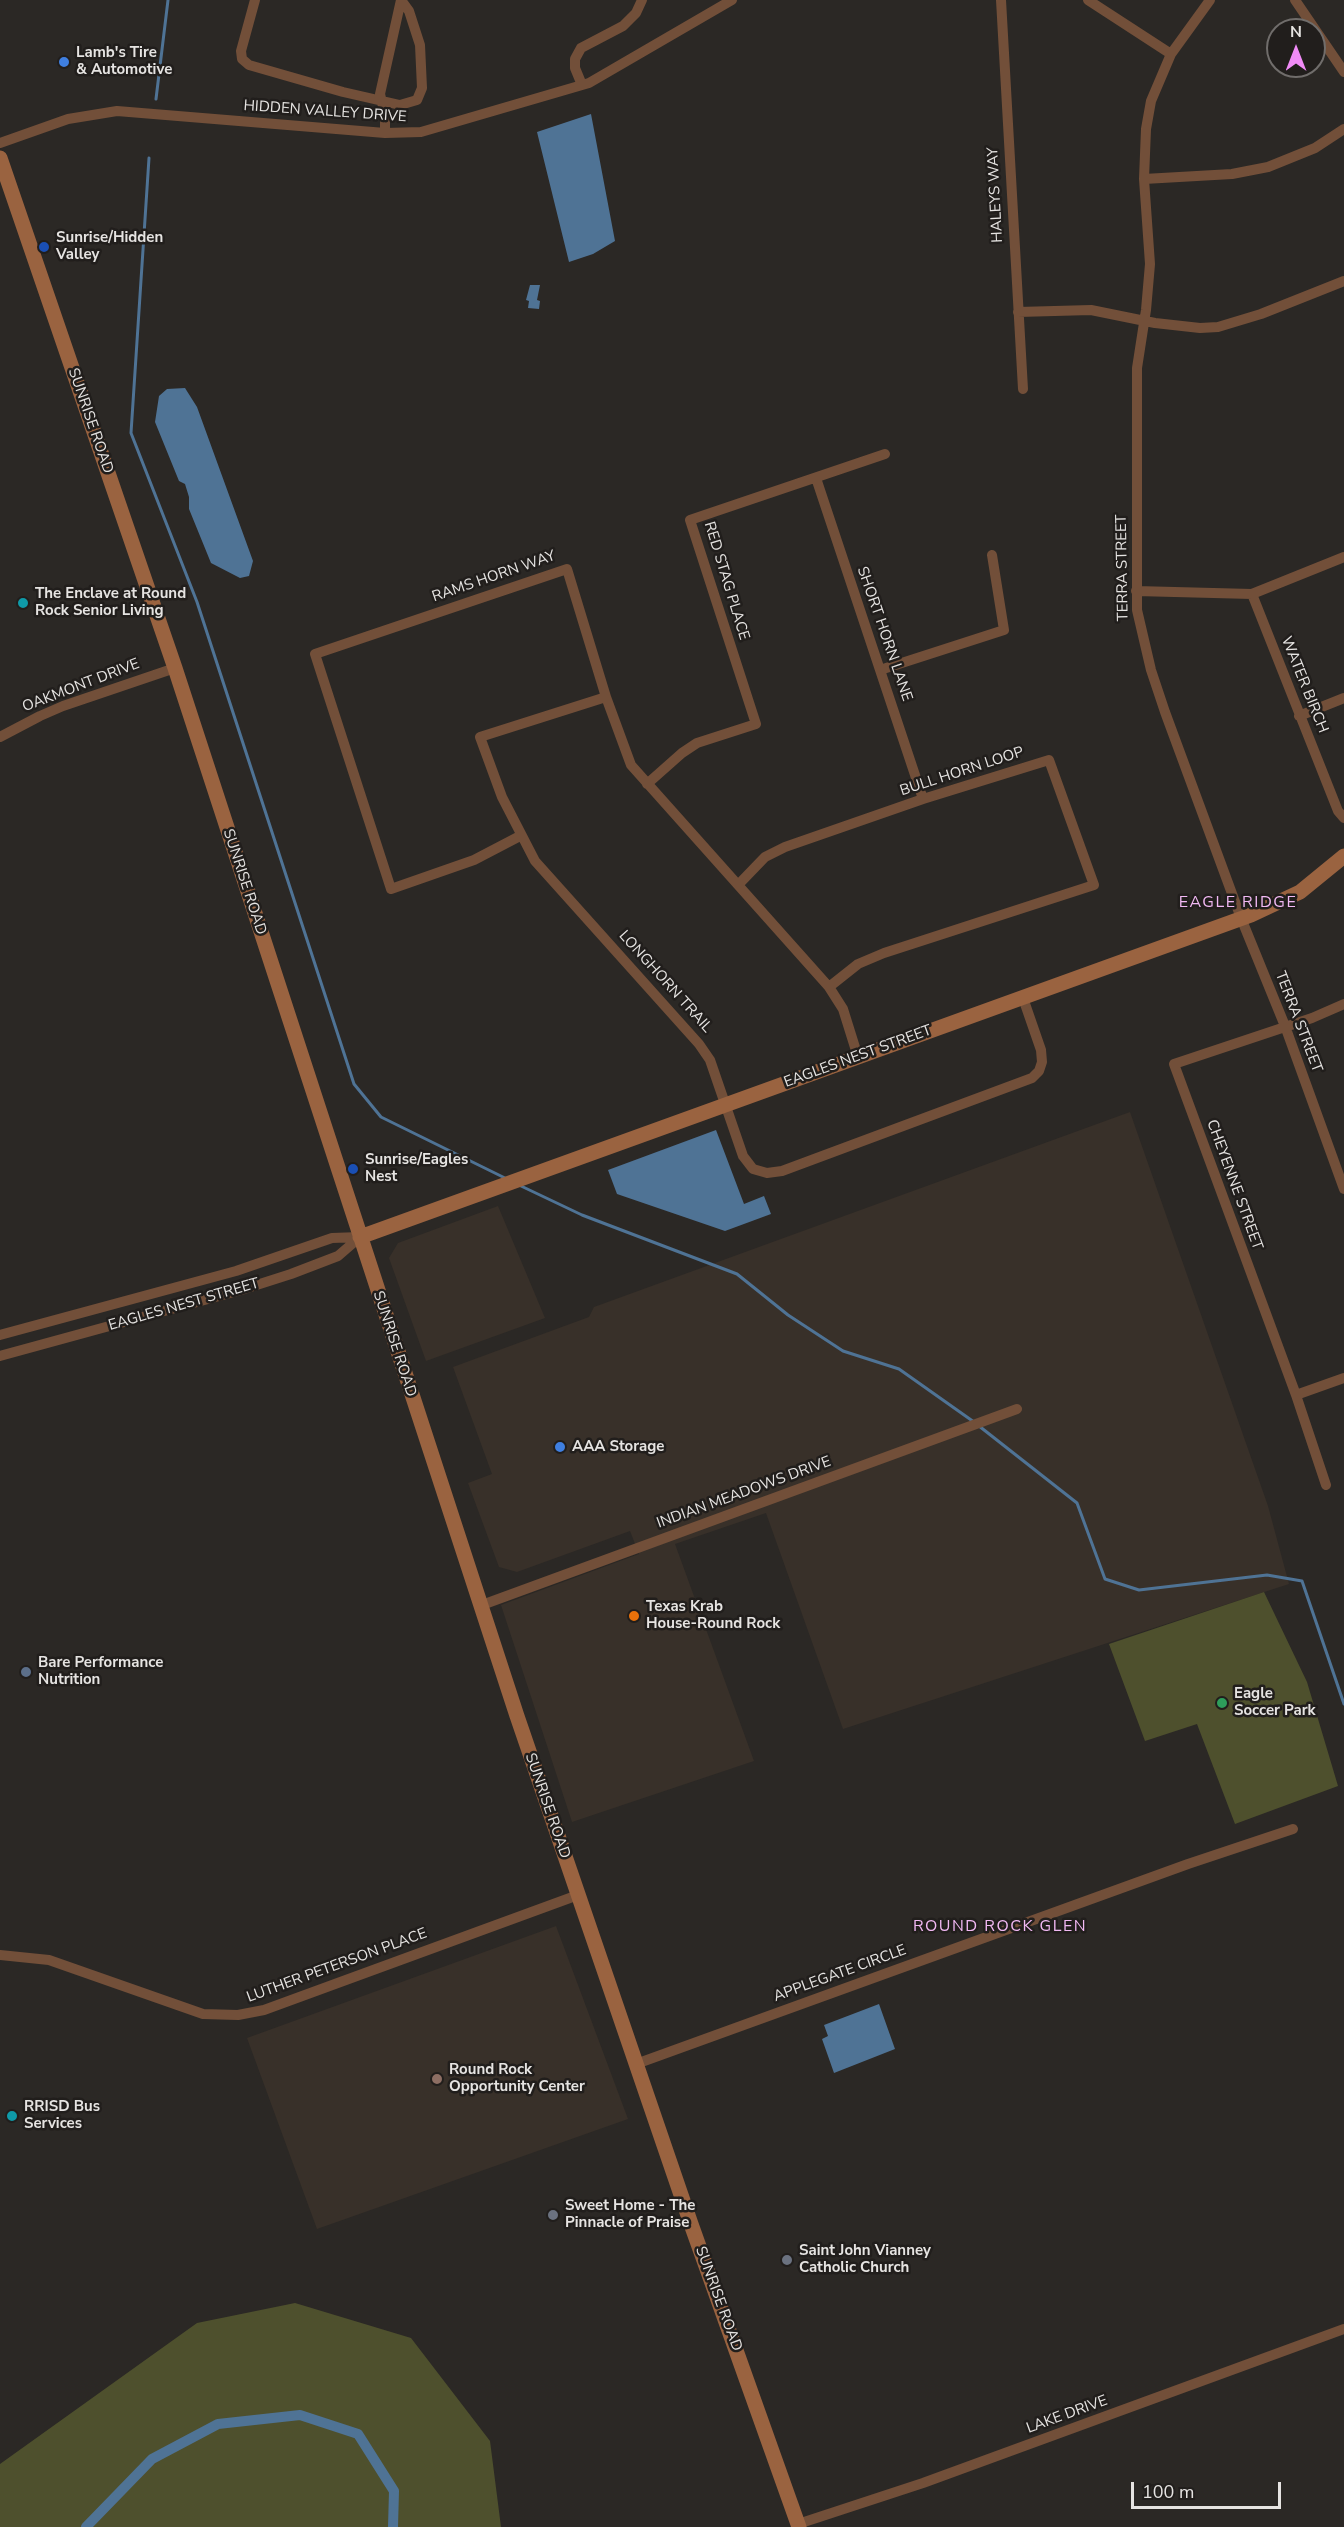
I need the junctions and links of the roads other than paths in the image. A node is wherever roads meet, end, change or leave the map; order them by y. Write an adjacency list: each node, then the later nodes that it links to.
1 (255, 0): 12 (street)
2 (401, 0): 12 (street); 12 (street)
3 (642, 0): 11 (street)
4 (732, 0): 11 (street, HIDDEN VALLEY DRIVE)
5 (1001, 0): 19 (street, HALEYS WAY)
6 (1088, 0): 9 (street)
7 (1210, 0): 9 (street, TERRA STREET)
8 (1295, 0): 10 (street)
9 (1171, 54): 17 (street, TERRA STREET)
10 (1344, 72)
11 (582, 85): 14 (street, HIDDEN VALLEY DRIVE)
12 (381, 100): 14 (street)
13 (1344, 129): 17 (street)
14 (385, 133): 15 (street, HIDDEN VALLEY DRIVE)
15 (0, 143)
16 (0, 158): 28 (main road, SUNRISE ROAD)
17 (1144, 179): 20 (street, TERRA STREET)
18 (1344, 281): 20 (street)
19 (1018, 312): 20 (street); 21 (street, HALEYS WAY)
20 (1144, 321): 26 (street, TERRA STREET)
21 (1023, 389)
22 (885, 454): 23 (street, RED STAG PLACE)
23 (816, 478): 29 (street, SHORT HORN LANE); 34 (street, RED STAG PLACE)
24 (992, 555): 29 (street)
25 (1344, 557): 27 (street)
26 (1136, 591): 27 (street); 40 (street, TERRA STREET)
27 (1252, 594): 32 (street, WATER BIRCH)
28 (175, 668): 33 (street, OAKMONT DRIVE); 48 (main road, SUNRISE ROAD)
29 (880, 670): 35 (street, SHORT HORN LANE)
30 (606, 697): 34 (street, RAMS HORN WAY); 37 (street, LONGHORN TRAIL); 37 (street, RAMS HORN WAY)
31 (1344, 698): 32 (street)
32 (1299, 716): 36 (street, WATER BIRCH)
33 (0, 737)
34 (647, 784): 39 (street, RAMS HORN WAY)
35 (924, 799): 39 (street, BULL HORN LOOP); 41 (street, BULL HORN LOOP)
36 (1344, 818)
37 (520, 836): 46 (street, LONGHORN TRAIL)
38 (1344, 856): 40 (main road, EAGLES NEST STREET)
39 (738, 885): 41 (street, RAMS HORN WAY)
40 (1241, 918): 42 (main road, EAGLES NEST STREET); 44 (street, TERRA STREET)
41 (829, 987): 45 (street, RAMS HORN WAY)
42 (1023, 998): 45 (main road, EAGLES NEST STREET); 46 (street, LONGHORN TRAIL)
43 (1344, 1004): 44 (street, CHEYENNE STREET)
44 (1285, 1026): 47 (street, TERRA STREET); 52 (street, CHEYENNE STREET)
45 (858, 1057): 46 (main road, EAGLES NEST STREET)
46 (726, 1106): 48 (main road, EAGLES NEST STREET)
47 (1344, 1189)
48 (360, 1237): 49 (street, EAGLES NEST STREET); 50 (street, EAGLES NEST STREET); 55 (main road, SUNRISE ROAD)
49 (0, 1335)
50 (0, 1356)
51 (1344, 1378): 52 (street)
52 (1296, 1395): 54 (street, CHEYENNE STREET)
53 (1017, 1409): 55 (street, INDIAN MEADOWS DRIVE)
54 (1326, 1485)
55 (482, 1605): 57 (main road, SUNRISE ROAD)
56 (1293, 1829): 59 (street, APPLEGATE CIRCLE)
57 (578, 1895): 58 (street, LUTHER PETERSON PLACE); 59 (main road, SUNRISE ROAD)
58 (0, 1955)
59 (636, 2064): 61 (main road, SUNRISE ROAD)
60 (1344, 2330): 61 (street, LAKE DRIVE)
61 (799, 2526)

